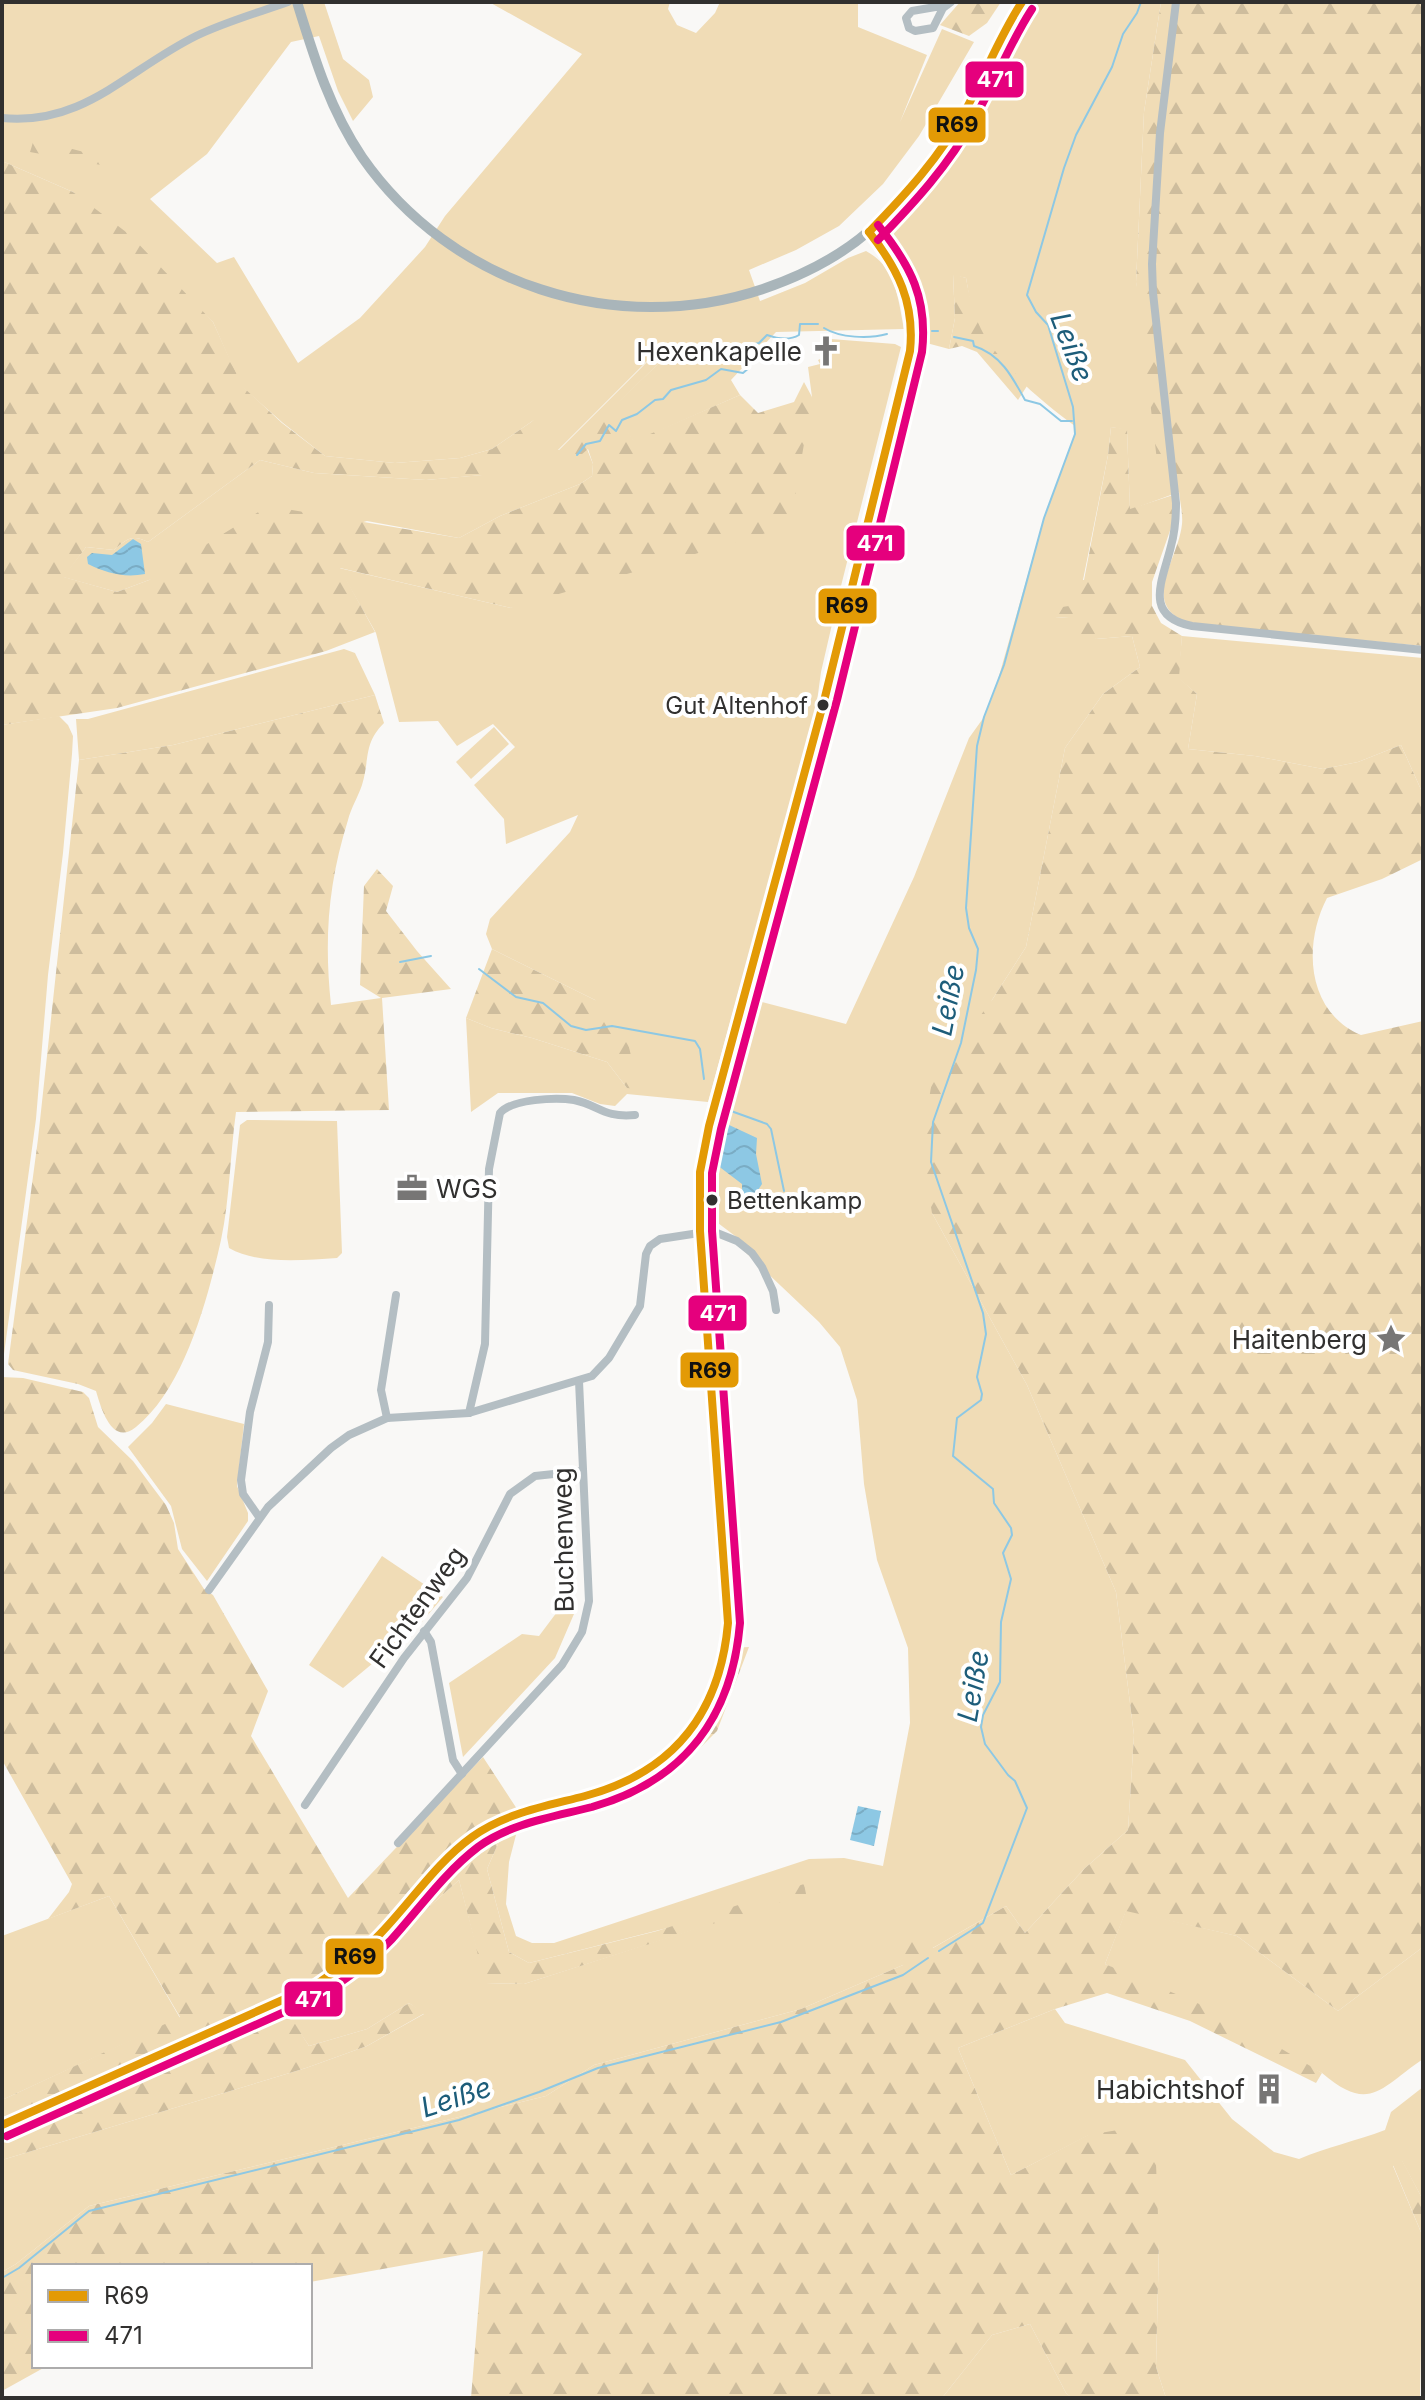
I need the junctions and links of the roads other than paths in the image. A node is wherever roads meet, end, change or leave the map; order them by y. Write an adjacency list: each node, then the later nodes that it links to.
1 (288, 2): 6 (street)
2 (297, 2): 7 (main road)
3 (1022, 2): 7 (main road)
4 (1176, 2): 8 (street)
5 (949, 4): 5 (street)
6 (2, 118)
7 (869, 232): 10 (main road)
8 (1423, 650)
9 (635, 1115): 15 (street)
10 (700, 1231): 13 (street); 14 (street); 24 (main road)
11 (396, 1295): 16 (street)
12 (269, 1305): 18 (street)
13 (776, 1310)
14 (579, 1381): 15 (street); 17 (street, Buchenweg)
15 (469, 1413): 16 (street)
16 (387, 1418): 18 (street)
17 (582, 1471): 20 (street, Fichtenweg); 21 (street, Buchenweg)
18 (259, 1517): 19 (street)
19 (209, 1590)
20 (424, 1631): 21 (street); 22 (street, Fichtenweg)
21 (462, 1774): 23 (street, Buchenweg)
22 (305, 1805)
23 (398, 1843)
24 (2, 2125)

